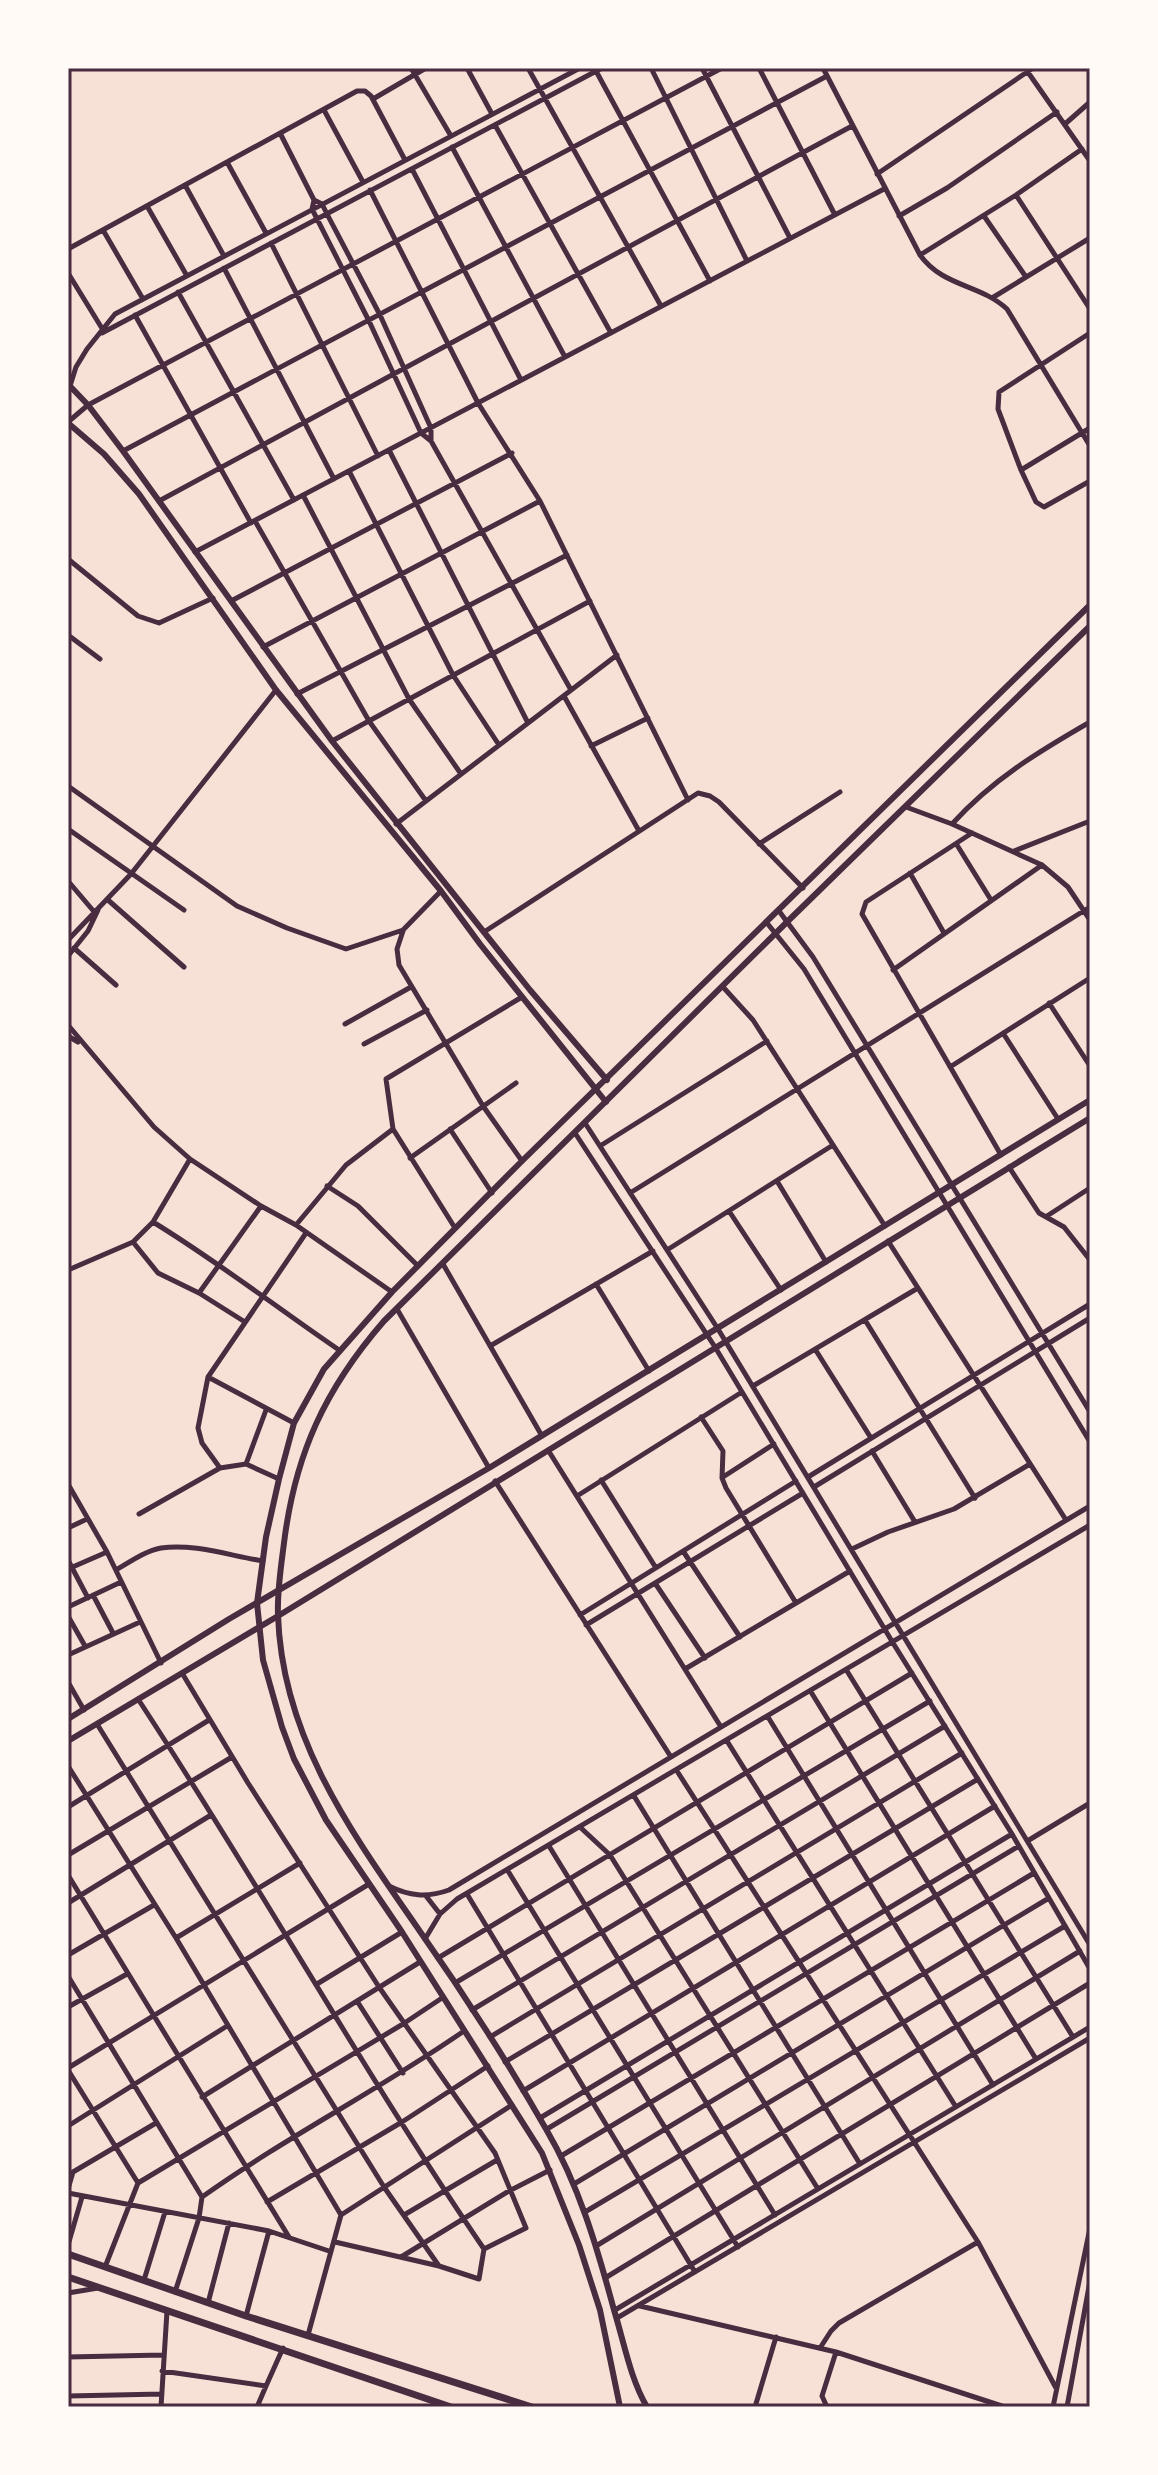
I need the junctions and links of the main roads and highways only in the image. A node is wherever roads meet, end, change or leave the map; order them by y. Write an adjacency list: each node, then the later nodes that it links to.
1 (69, 387): 5 (main road)
2 (68, 422): 6 (main road)
3 (1090, 605): 5 (main road)
4 (1090, 626): 8 (main road)
5 (607, 1080): 6 (main road)
6 (596, 1090): 8 (main road); 11 (main road)
7 (1090, 1100): 10 (main road)
8 (606, 1102): 10 (main road)
9 (1090, 1118): 12 (main road)
10 (278, 1591): 11 (main road); 12 (main road)
11 (257, 1603): 13 (main road); 14 (main road)
12 (278, 1616): 13 (main road); 23 (main road)
13 (258, 1627): 15 (main road); 22 (main road)
14 (68, 1719)
15 (68, 1741)
16 (68, 2254): 21 (main road)
17 (68, 2270): 19 (main road)
18 (68, 2277): 19 (main road)
19 (81, 2281): 20 (main road)
20 (451, 2407)
21 (532, 2407)
22 (620, 2407)
23 (647, 2407)

